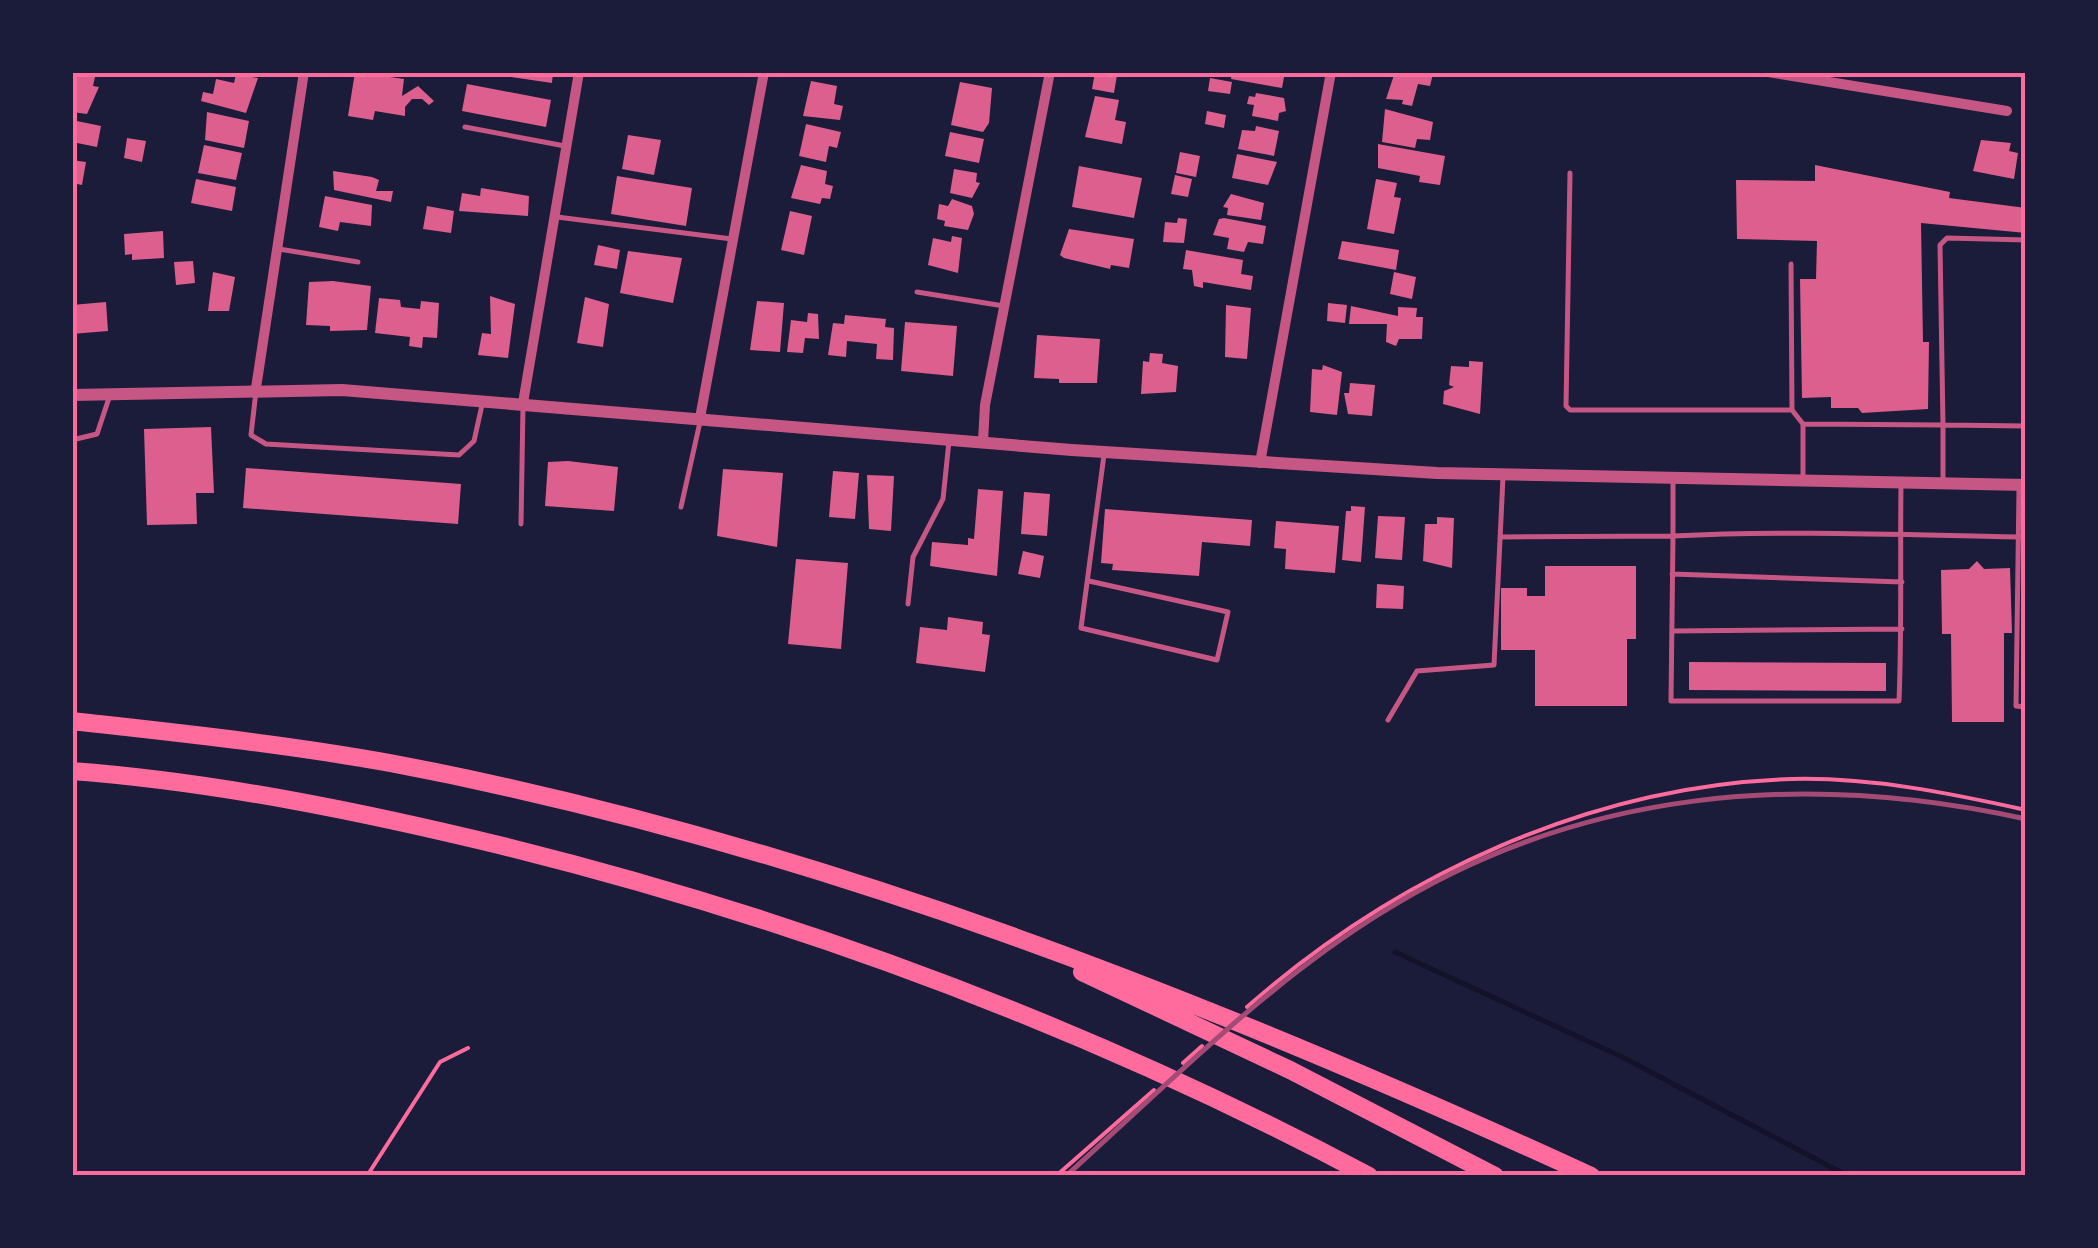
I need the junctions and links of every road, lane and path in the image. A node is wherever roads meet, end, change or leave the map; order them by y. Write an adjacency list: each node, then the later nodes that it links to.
1 (304, 72): 14 (street)
2 (579, 72): 9 (street)
3 (764, 72): 12 (street)
4 (1050, 72): 18 (street)
5 (1331, 72): 33 (street)
6 (1768, 72): 7 (street)
7 (2007, 110)
8 (465, 127): 9 (lane)
9 (566, 146): 11 (street)
10 (1570, 173): 24 (lane)
11 (554, 216): 12 (lane); 23 (street)
12 (732, 240): 25 (street)
13 (2026, 240): 27 (lane)
14 (276, 249): 15 (lane); 19 (street)
15 (358, 262)
16 (1791, 264): 24 (lane)
17 (917, 292): 18 (lane)
18 (1004, 306): 31 (street)
19 (256, 388): 20 (street); 22 (street); 22 (lane)
20 (110, 394): 21 (street); 30 (lane)
21 (72, 395)
22 (483, 400): 23 (street)
23 (523, 403): 25 (street); 41 (lane)
24 (1792, 410): 26 (lane)
25 (700, 418): 29 (street); 40 (lane)
26 (1803, 424): 27 (lane); 36 (lane)
27 (1943, 425): 28 (lane); 38 (lane)
28 (2026, 426)
29 (950, 438): 31 (street); 49 (lane)
30 (72, 440)
31 (983, 441): 32 (street)
32 (1104, 452): 33 (street); 47 (lane)
33 (1260, 462): 34 (street)
34 (1503, 474): 35 (street); 45 (lane)
35 (1672, 476): 36 (street); 43 (lane)
36 (1803, 478): 37 (street)
37 (1900, 480): 38 (street); 42 (lane)
38 (1943, 481): 39 (street)
39 (2022, 485): 44 (lane)
40 (681, 507)
41 (521, 524)
42 (1900, 535): 43 (lane); 44 (lane); 48 (lane)
43 (1673, 536): 45 (lane); 46 (lane)
44 (2022, 537): 52 (lane)
45 (1502, 538): 55 (lane)
46 (1672, 574): 48 (lane); 51 (lane)
47 (1089, 581): 47 (lane)
48 (1902, 582): 50 (lane)
49 (908, 604)
50 (1902, 629): 51 (lane); 51 (lane)
51 (1672, 630)
52 (2017, 639): 53 (lane); 54 (lane)
53 (2026, 644)
54 (2026, 707)
55 (1388, 720)
56 (72, 721): 59 (highway)
57 (72, 770): 67 (highway)
58 (2026, 810): 60 (path)
59 (1163, 999): 68 (highway); 69 (highway)
60 (1242, 1010)
61 (1205, 1043): 63 (path)
62 (468, 1048): 65 (path)
63 (1179, 1066)
64 (1166, 1079): 66 (path)
65 (367, 1176)
66 (1056, 1176)
67 (1369, 1176)
68 (1495, 1176)
69 (1591, 1176)

